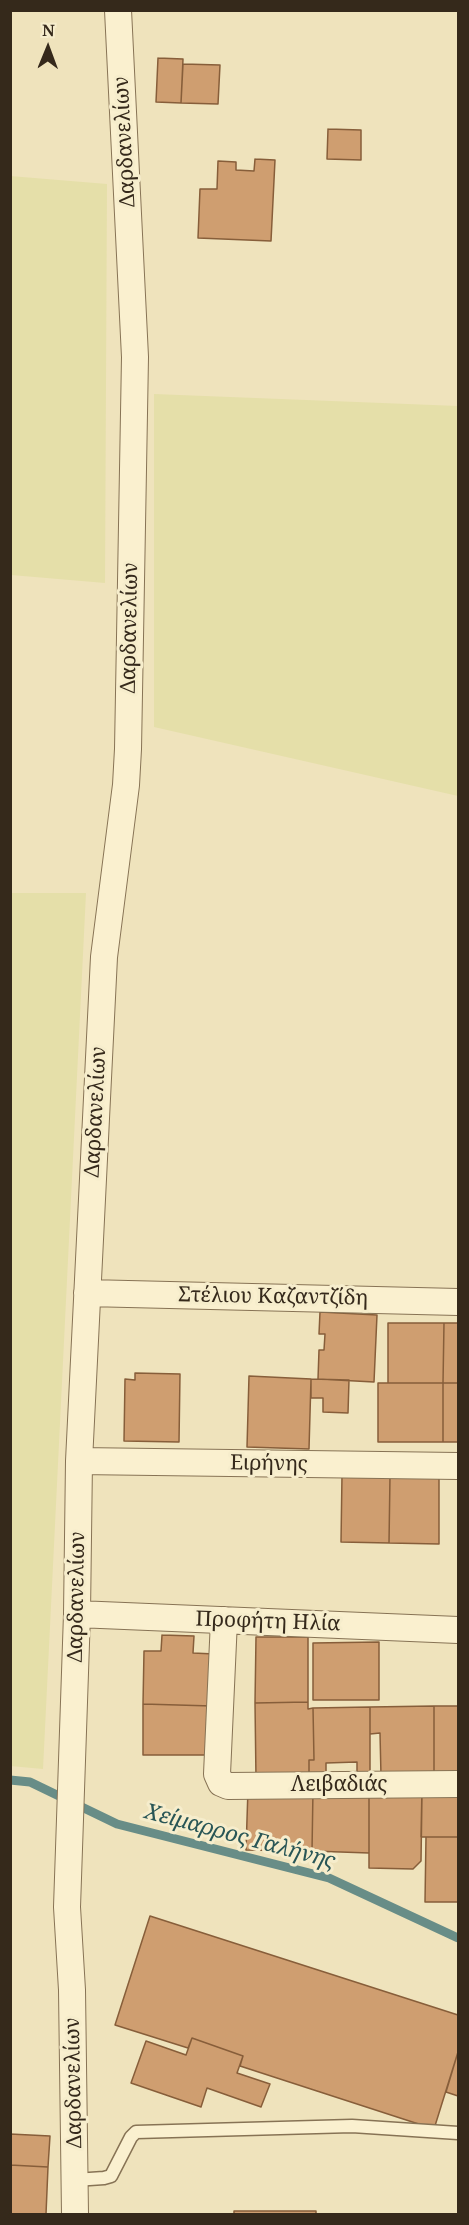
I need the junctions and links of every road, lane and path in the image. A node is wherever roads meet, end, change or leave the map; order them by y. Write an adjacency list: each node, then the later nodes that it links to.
1 (118, 10): 2 (street, Δαρδανελίων)
2 (87, 1293): 3 (street, Στέλιου Καζαντζίδη); 4 (street, Δαρδανελίων)
3 (459, 1302)
4 (79, 1461): 5 (street, Ειρήνης); 6 (street, Δαρδανελίων)
5 (459, 1466)
6 (77, 1614): 7 (street, Προφήτη Ηλία); 11 (street, Δαρδανελίων)
7 (224, 1620): 8 (street, Προφήτη Ηλία); 9 (street, Λειβαδιάς)
8 (459, 1630)
9 (459, 1784)
10 (459, 2133): 11 (lane)
11 (75, 2180): 12 (street, Δαρδανελίων)
12 (75, 2214)

